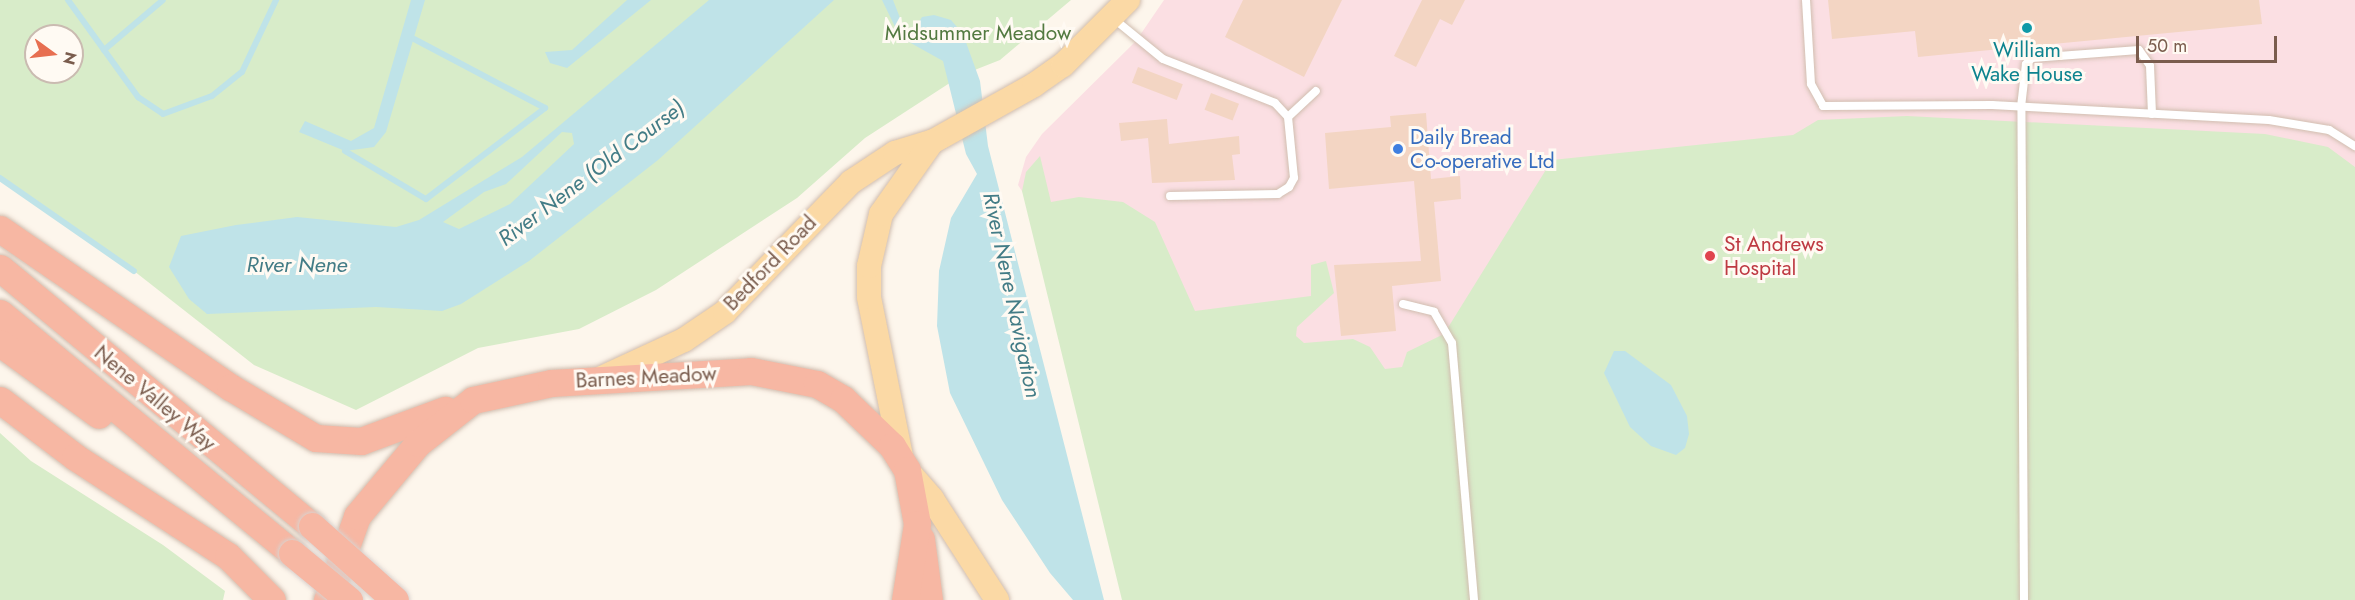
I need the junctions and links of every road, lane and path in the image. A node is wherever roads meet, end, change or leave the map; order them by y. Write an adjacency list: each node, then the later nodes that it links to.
1 (1806, 0): 4 (lane)
2 (1121, 9): 6 (lane); 8 (main road, Bedford Road)
3 (1316, 91): 6 (lane)
4 (2021, 107): 5 (lane); 5 (lane); 30 (lane)
5 (2152, 114): 9 (lane)
6 (1288, 117): 10 (lane)
7 (2355, 132): 9 (lane)
8 (940, 137): 16 (main road, Bedford Road); 20 (main road, Bedford Road)
9 (2352, 143)
10 (1170, 196)
11 (0, 229): 18 (highway)
12 (0, 268): 25 (highway, Nene Valley Way, bridge)
13 (1403, 304): 29 (lane)
14 (0, 313): 19 (highway, Nene Valley Way)
15 (0, 343): 19 (highway)
16 (602, 378): 18 (highway, Barnes Meadow); 20 (highway, Barnes Meadow)
17 (0, 400): 22 (highway)
18 (473, 400): 23 (highway, Barnes Meadow)
19 (177, 462): 24 (highway, Nene Valley Way, bridge)
20 (904, 465): 21 (highway); 28 (main road)
21 (917, 524): 26 (highway); 27 (highway)
22 (272, 600)
23 (327, 600)
24 (349, 600)
25 (395, 600)
26 (905, 600)
27 (929, 600)
28 (997, 600)
29 (1474, 600)
30 (2024, 600)

